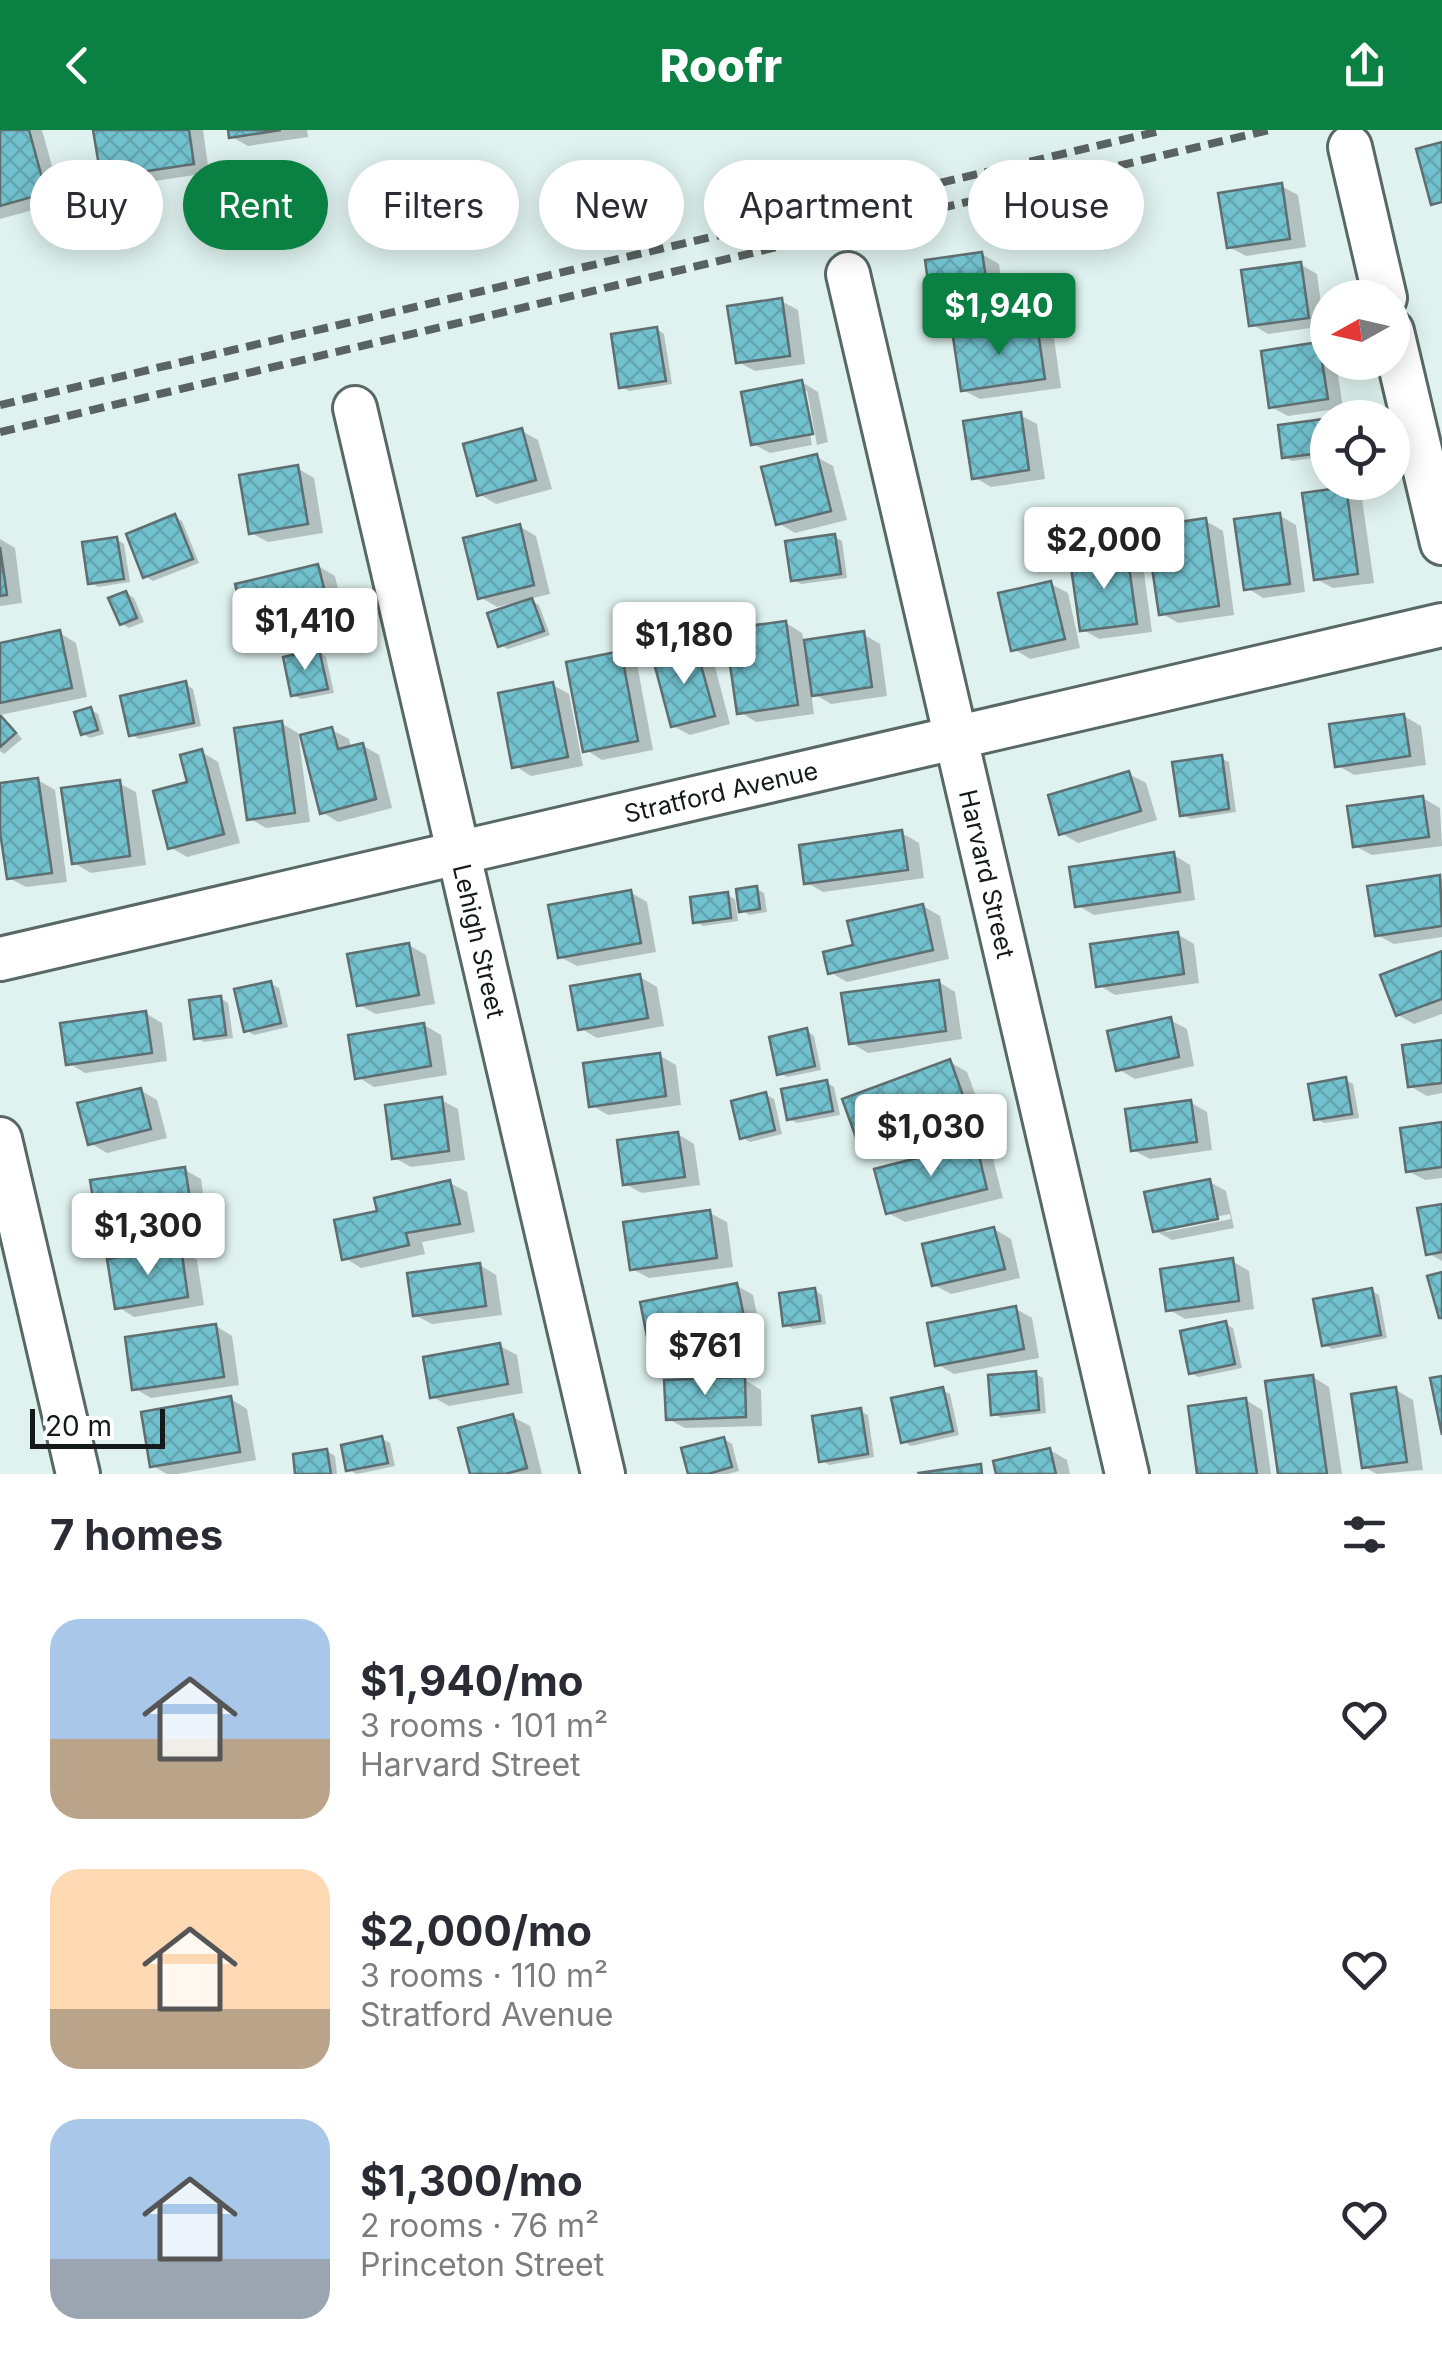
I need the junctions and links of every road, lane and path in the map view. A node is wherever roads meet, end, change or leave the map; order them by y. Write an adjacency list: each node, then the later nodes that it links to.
1 (1350, 147): 3 (street)
2 (848, 274): 8 (street, Harvard Street)
3 (1381, 280)
4 (1404, 380): 6 (street)
5 (355, 408): 9 (street, Lehigh Street)
6 (1442, 543)
7 (1442, 625): 8 (street, Stratford Avenue)
8 (956, 738): 9 (street, Stratford Avenue); 14 (street, Harvard Street)
9 (459, 853): 10 (street, Stratford Avenue); 13 (street, Lehigh Street)
10 (0, 959)
11 (0, 1139): 12 (street)
12 (78, 1474)
13 (603, 1474)
14 (1127, 1474)

